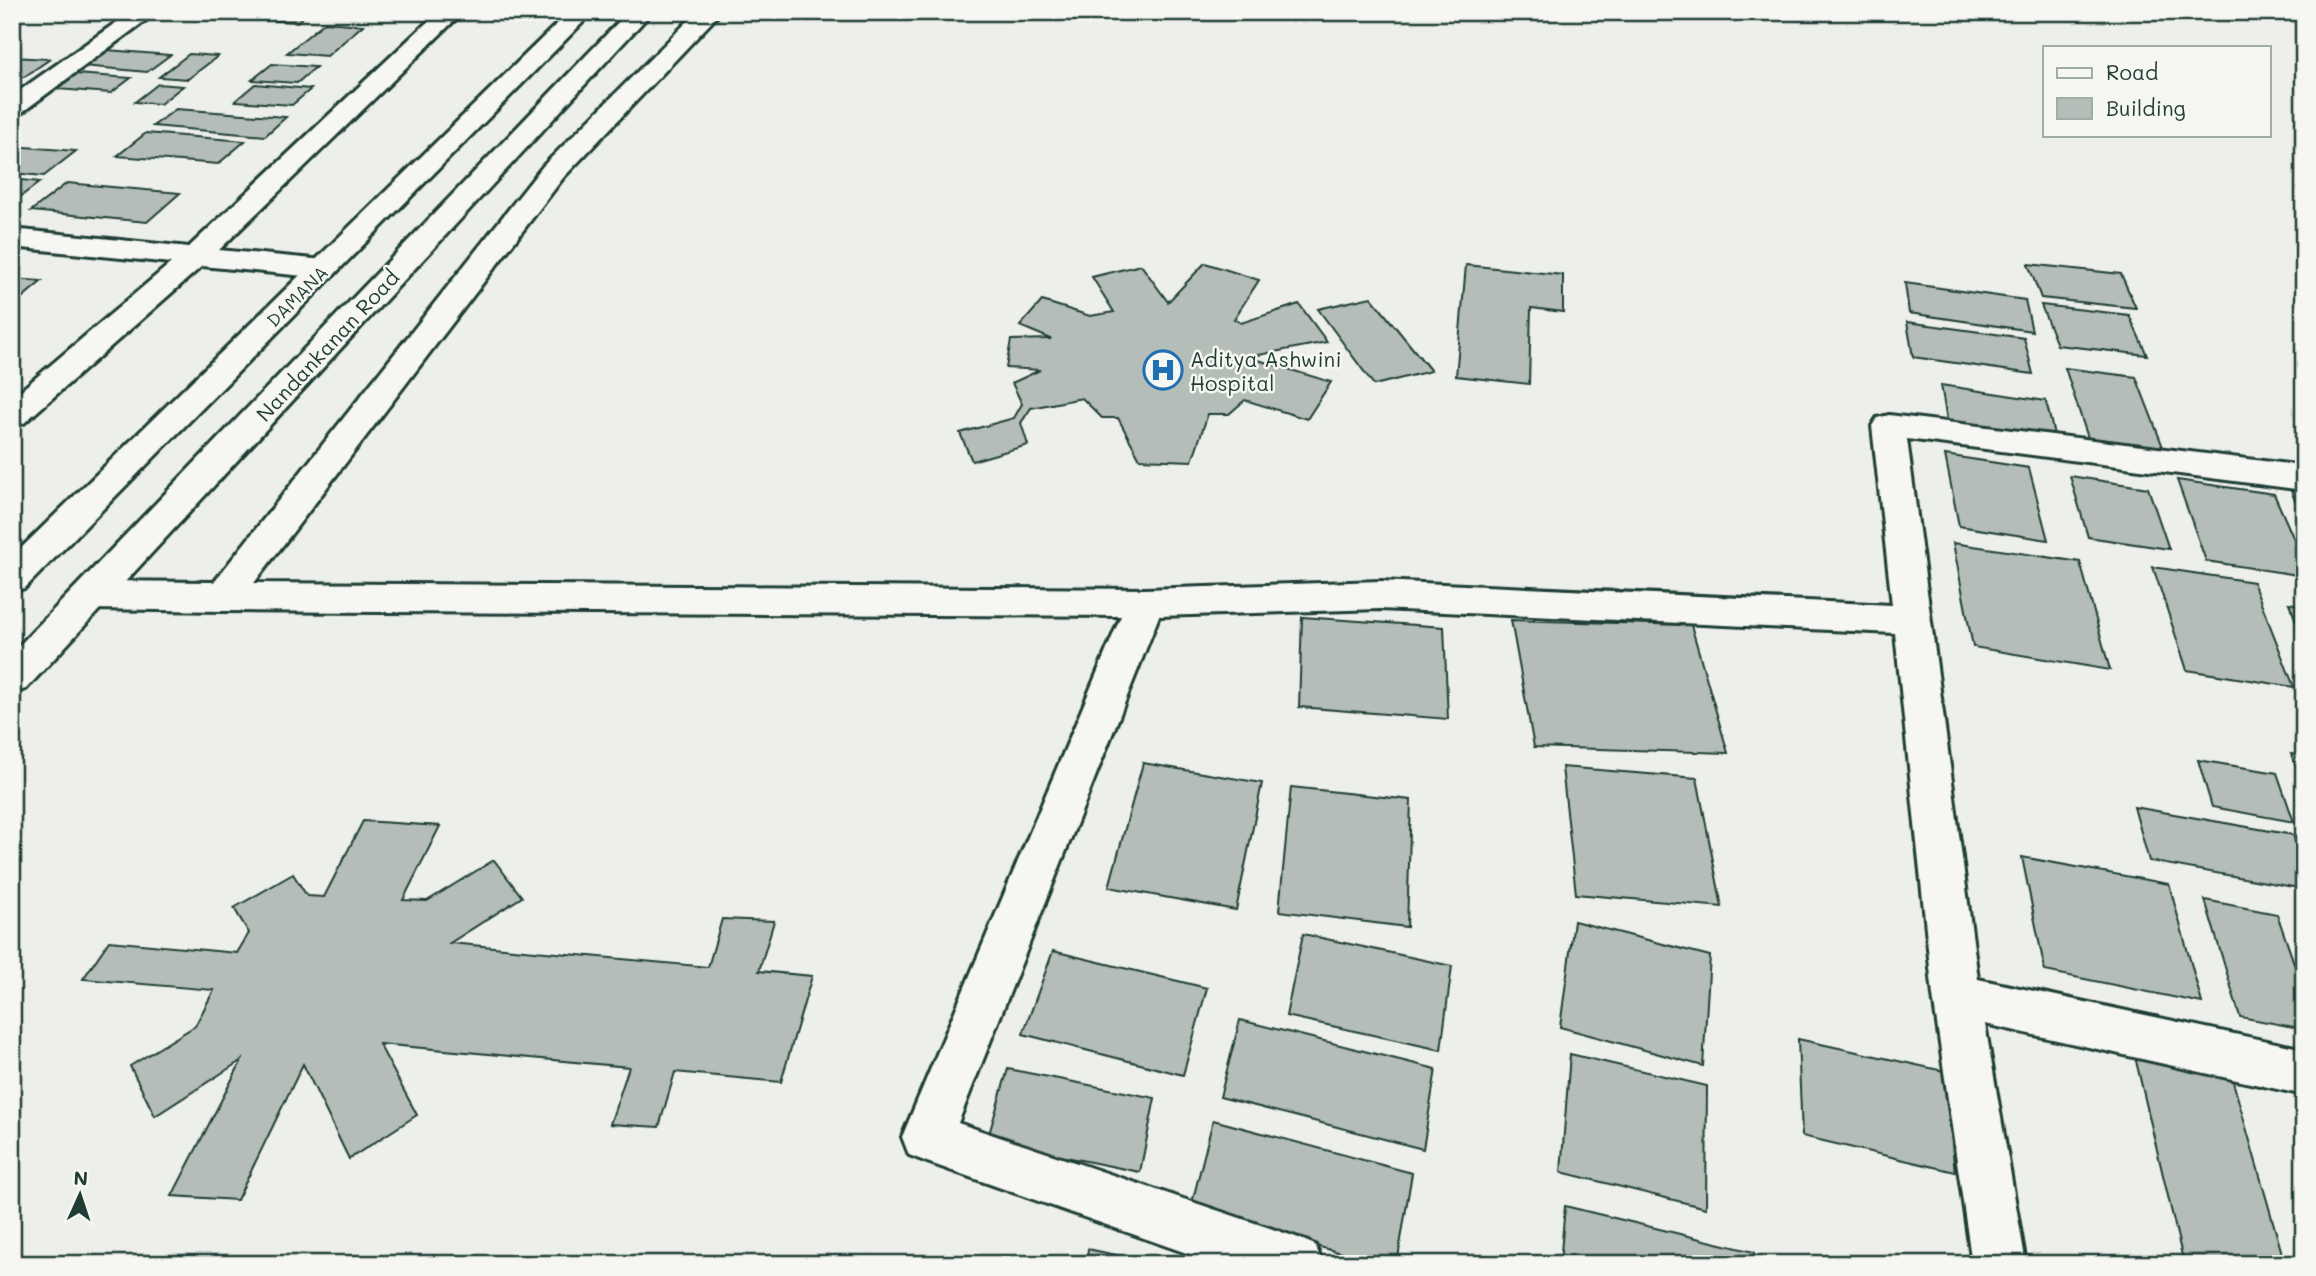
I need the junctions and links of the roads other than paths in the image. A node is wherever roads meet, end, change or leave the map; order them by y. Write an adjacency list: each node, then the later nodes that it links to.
1 (146, 12): 6 (street)
2 (452, 12): 10 (street)
3 (582, 12): 7 (street, DAMANA)
4 (641, 12): 8 (street, Nandankanan Road)
5 (710, 12): 16 (street)
6 (12, 108)
7 (406, 187): 8 (street); 11 (street, DAMANA)
8 (470, 194): 15 (street, Nandankanan Road)
9 (12, 238): 10 (street)
10 (196, 256): 11 (street); 12 (street)
11 (324, 269): 14 (street, DAMANA)
12 (12, 416)
13 (2304, 478): 18 (street)
14 (12, 579)
15 (91, 595): 16 (street); 19 (street, Nandankanan Road)
16 (223, 597): 17 (street)
17 (1145, 603): 18 (street); 22 (street)
18 (1912, 620): 20 (street)
19 (12, 678)
20 (1957, 996): 21 (street); 23 (street)
21 (2304, 1072)
22 (1296, 1264)
23 (1999, 1264)

